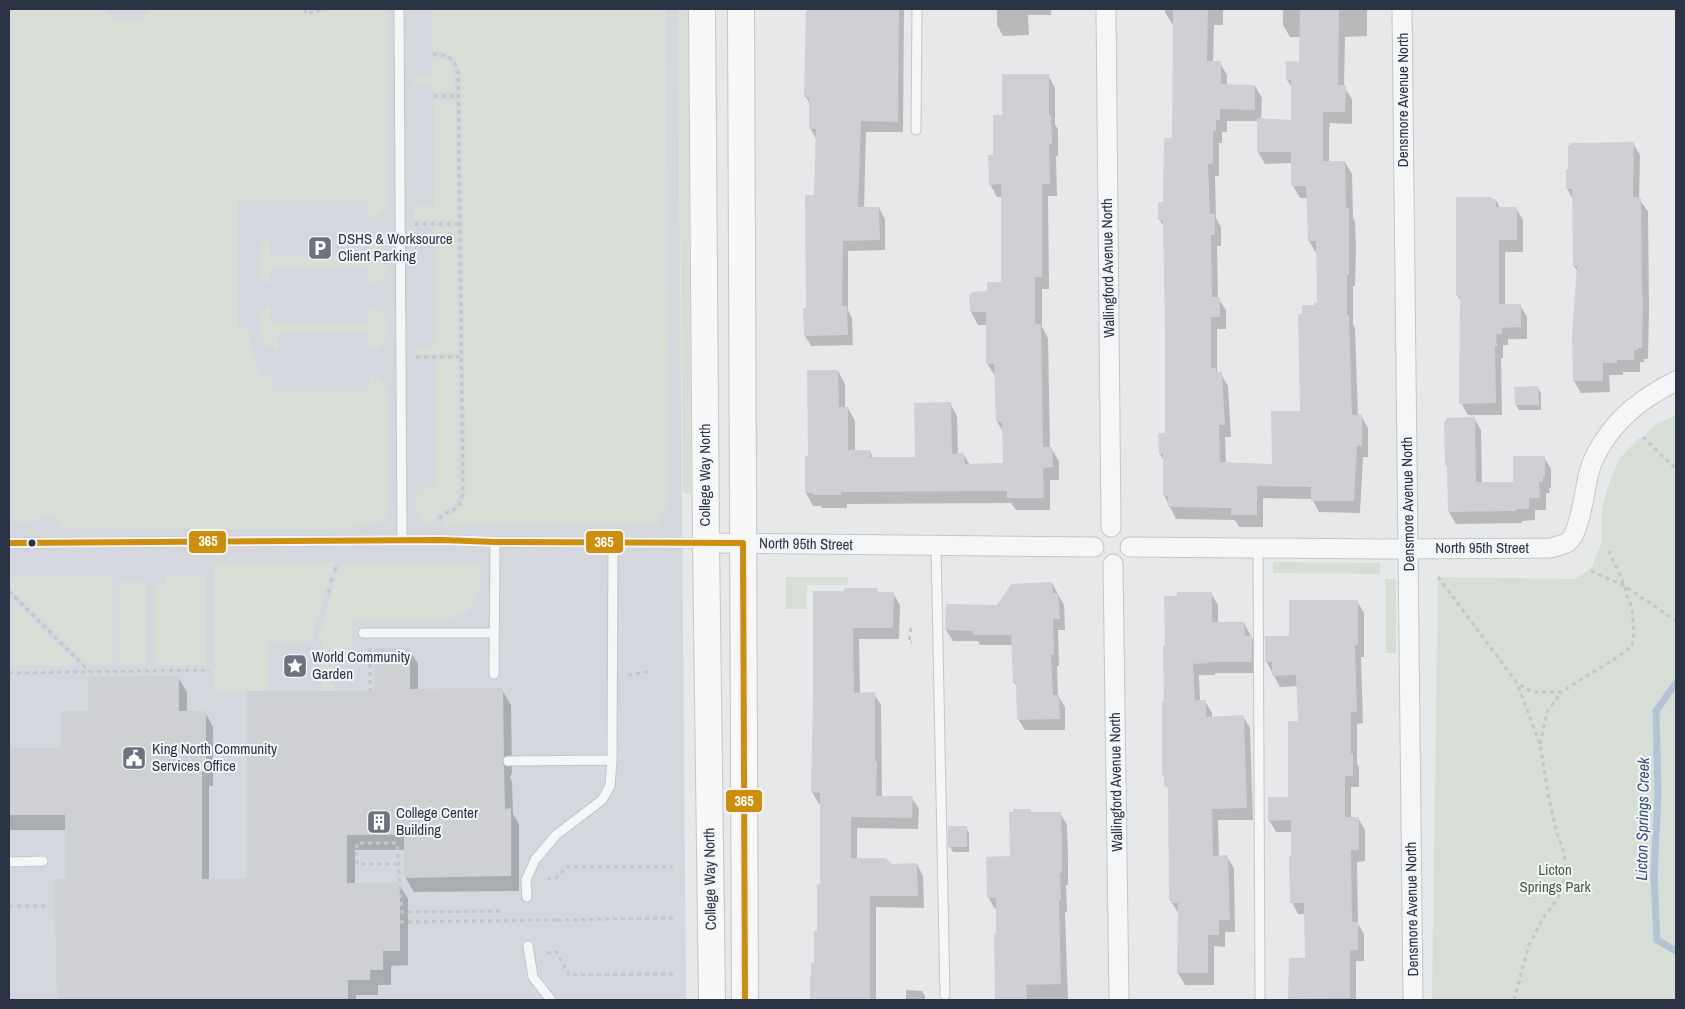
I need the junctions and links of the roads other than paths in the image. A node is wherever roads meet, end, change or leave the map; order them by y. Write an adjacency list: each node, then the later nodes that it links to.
1 (399, 9): 10 (lane)
2 (702, 9): 14 (street, College Way North)
3 (741, 9): 15 (street)
4 (917, 9): 7 (lane)
5 (1106, 9): 9 (street, Wallingford Avenue North)
6 (1402, 9): 20 (street, Densmore Avenue North)
7 (916, 130)
8 (1676, 381): 20 (street, North 95th Street)
9 (1111, 527): 17 (street); 18 (street)
10 (402, 540): 11 (lane, North 95th Street); 12 (lane, North 95th Street)
11 (495, 542): 13 (lane, North 95th Street); 23 (lane)
12 (9, 543)
13 (613, 543): 14 (lane, North 95th Street); 25 (lane)
14 (706, 543): 15 (street, North 95th Street); 33 (street, College Way North)
15 (743, 543): 16 (street, North 95th Street); 34 (street)
16 (936, 545): 17 (street, North 95th Street); 31 (lane)
17 (1094, 547): 21 (street)
18 (1130, 547): 19 (street, North 95th Street); 21 (street)
19 (1258, 547): 20 (street, North 95th Street); 36 (lane)
20 (1408, 549): 37 (street, Densmore Avenue North)
21 (1113, 564): 35 (street, Wallingford Avenue North)
22 (367, 633): 23 (lane)
23 (494, 633): 24 (lane)
24 (494, 674)
25 (612, 760): 26 (lane); 29 (lane)
26 (508, 761)
27 (42, 861): 28 (lane)
28 (9, 862)
29 (527, 897)
30 (528, 946): 32 (lane)
31 (945, 995)
32 (551, 1000)
33 (712, 1000)
34 (745, 1000)
35 (1119, 1000)
36 (1260, 1000)
37 (1413, 1000)

